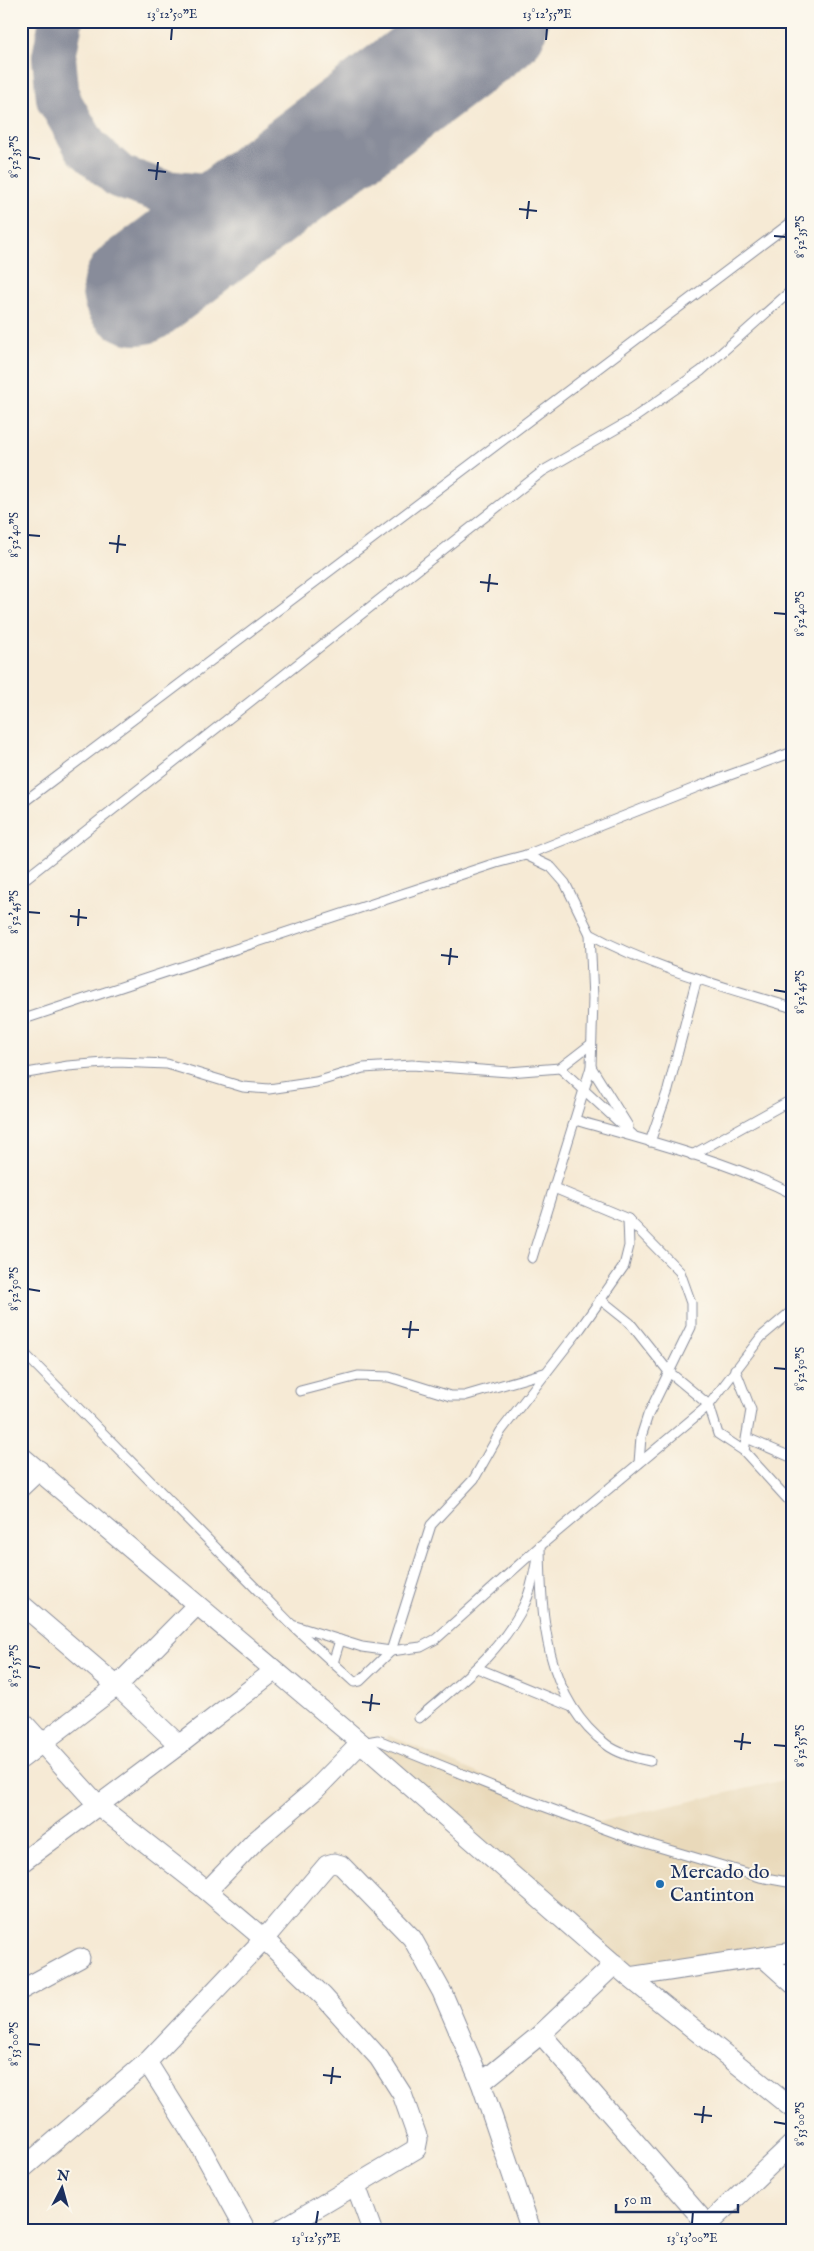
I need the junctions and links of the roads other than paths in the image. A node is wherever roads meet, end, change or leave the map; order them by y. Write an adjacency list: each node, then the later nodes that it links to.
1 (793, 220): 4 (lane)
2 (793, 289): 6 (lane)
3 (793, 752): 5 (lane)
4 (21, 804)
5 (526, 855): 7 (lane); 10 (lane)
6 (21, 882)
7 (590, 934): 8 (lane); 11 (lane)
8 (697, 978): 9 (lane); 19 (lane)
9 (793, 1008)
10 (21, 1020)
11 (591, 1044): 12 (lane); 13 (lane)
12 (592, 1067): 15 (lane); 18 (lane)
13 (560, 1068): 14 (lane); 15 (lane)
14 (21, 1074)
15 (584, 1090): 17 (lane); 18 (lane)
16 (793, 1099): 20 (lane)
17 (575, 1120): 18 (lane); 21 (lane)
18 (635, 1137): 19 (lane)
19 (650, 1142): 20 (lane)
20 (692, 1155): 22 (lane)
21 (554, 1188): 23 (lane); 24 (lane)
22 (793, 1194)
23 (628, 1219): 25 (lane); 30 (lane)
24 (532, 1258)
25 (600, 1299): 29 (lane); 30 (lane)
26 (793, 1310): 28 (lane)
27 (21, 1350): 44 (lane)
28 (735, 1369): 32 (lane); 33 (lane)
29 (544, 1372): 31 (lane); 46 (lane)
30 (668, 1372): 32 (lane); 37 (lane)
31 (300, 1391)
32 (709, 1405): 34 (lane); 37 (lane)
33 (747, 1438): 34 (lane); 36 (lane)
34 (744, 1451): 40 (lane)
35 (21, 1456): 38 (street)
36 (793, 1458)
37 (639, 1463): 41 (lane)
38 (39, 1470): 39 (street); 43 (street)
39 (21, 1488)
40 (793, 1505)
41 (540, 1546): 46 (lane); 48 (lane); 51 (lane)
42 (21, 1604): 50 (street)
43 (198, 1606): 49 (street); 50 (street)
44 (292, 1625): 45 (lane); 47 (lane)
45 (340, 1640): 46 (lane); 47 (lane)
46 (391, 1651): 47 (lane)
47 (333, 1664)
48 (477, 1668): 51 (lane); 52 (lane)
49 (274, 1670): 55 (street); 56 (street)
50 (117, 1686): 54 (street); 56 (street)
51 (572, 1707): 58 (lane)
52 (418, 1718)
53 (21, 1720): 54 (street)
54 (43, 1743): 57 (street); 59 (street)
55 (361, 1743): 61 (lane); 62 (street); 67 (street)
56 (179, 1745): 59 (street)
57 (21, 1759)
58 (650, 1761)
59 (99, 1806): 60 (street); 62 (street)
60 (21, 1863)
61 (793, 1883)
62 (207, 1891): 63 (street)
63 (264, 1940): 71 (street); 72 (street); 76 (street)
64 (793, 1952): 65 (street)
65 (764, 1957): 67 (street); 68 (street)
66 (80, 1958): 69 (street)
67 (622, 1970): 70 (street); 73 (street)
68 (793, 1984)
69 (21, 1990)
70 (541, 2034): 72 (street); 77 (street)
71 (147, 2062): 75 (street); 78 (street)
72 (481, 2083): 81 (street)
73 (793, 2109)
74 (793, 2143): 77 (street)
75 (21, 2170)
76 (356, 2186): 79 (street); 80 (street)
77 (707, 2228)
78 (246, 2230)
79 (280, 2230)
80 (372, 2230)
81 (531, 2230)

